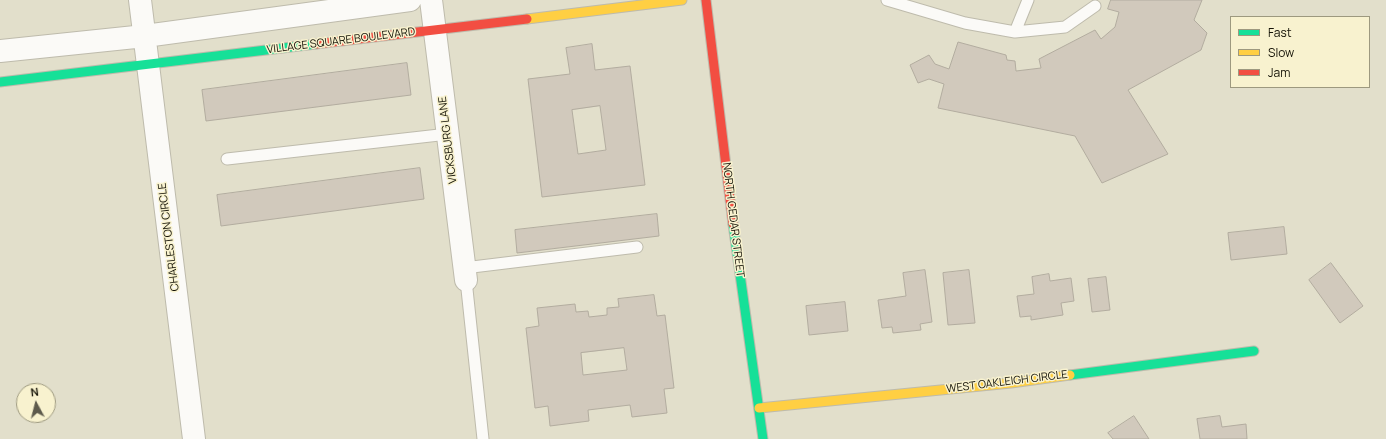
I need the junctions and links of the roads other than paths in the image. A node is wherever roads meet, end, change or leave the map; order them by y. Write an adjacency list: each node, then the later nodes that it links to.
1 (140, 0): 11 (street, CHARLESTON CIRCLE)
2 (410, 0): 11 (street)
3 (431, 0): 9 (street, VICKSBURG LANE)
4 (682, 0): 9 (street, VILLAGE SQUARE BOULEVARD)
5 (706, 0): 20 (street, NORTH CEDAR STREET)
6 (887, 0): 10 (lane)
7 (1028, 0): 10 (lane)
8 (1095, 6): 10 (lane)
9 (435, 29): 13 (street, VILLAGE SQUARE BOULEVARD); 15 (street, VICKSBURG LANE)
10 (1015, 32)
11 (145, 36): 12 (street); 13 (street, CHARLESTON CIRCLE)
12 (0, 51)
13 (148, 64): 14 (street, VILLAGE SQUARE BOULEVARD); 21 (street, CHARLESTON CIRCLE)
14 (0, 82)
15 (448, 134): 16 (lane); 18 (street, VICKSBURG LANE)
16 (228, 159)
17 (637, 247): 18 (lane)
18 (465, 274): 22 (lane)
19 (1254, 351): 20 (street, WEST OAKLEIGH CIRCLE)
20 (759, 408): 23 (street, NORTH CEDAR STREET)
21 (194, 439)
22 (483, 439)
23 (763, 439)

